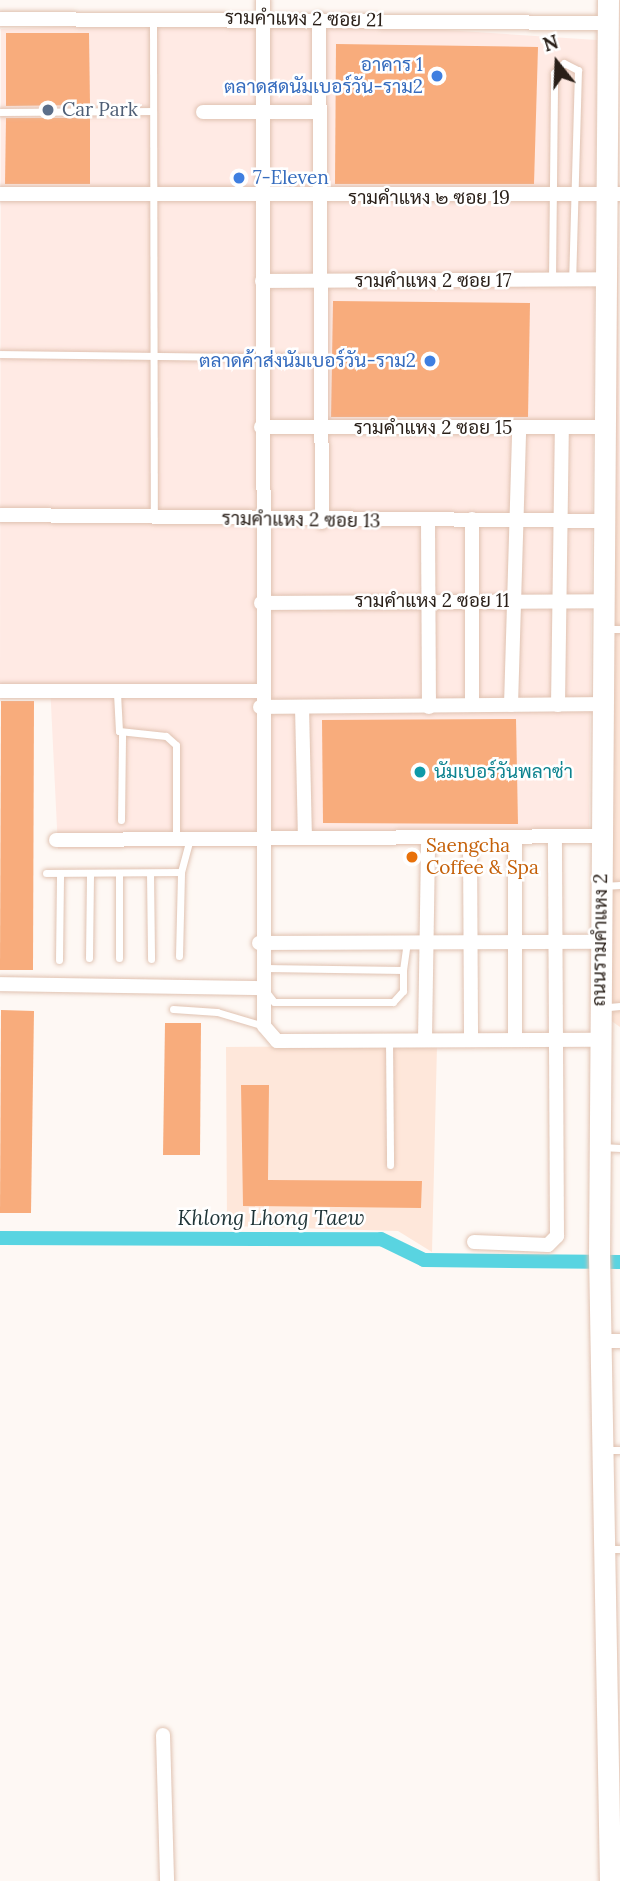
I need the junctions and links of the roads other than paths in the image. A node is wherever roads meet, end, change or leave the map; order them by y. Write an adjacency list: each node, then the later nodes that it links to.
1 (263, 0): 3 (street)
2 (608, 0): 7 (main road, ถนนรามคำแหง 2)
3 (263, 18): 5 (street, รามคำแหง 2 ซอย 21); 6 (street, รามคำแหง 2 ซอย 21); 11 (street)
4 (0, 19): 5 (street, รามคำแหง 2 ซอย 21)
5 (153, 19): 9 (lane)
6 (319, 19): 7 (street, รามคำแหง 2 ซอย 21); 12 (street)
7 (612, 33): 13 (main road, ถนนรามคำแหง 2)
8 (0, 111): 9 (lane)
9 (153, 111): 16 (lane)
10 (203, 112): 11 (street)
11 (263, 112): 12 (street); 17 (street)
12 (318, 112): 18 (street)
13 (613, 115): 15 (main road, ถนนรามคำแหง 2)
14 (0, 194): 16 (street, รามคำแหง ๒ ซอย 19)
15 (613, 194): 20 (street, รามคำแหง ๒ ซอย 19); 21 (main road, ถนนรามคำแหง 2)
16 (154, 196): 17 (street, รามคำแหง ๒ ซอย 19); 28 (lane)
17 (262, 198): 18 (street, รามคำแหง ๒ ซอย 19); 23 (street)
18 (318, 198): 19 (street, รามคำแหง ๒ ซอย 19); 24 (street)
19 (552, 198): 20 (street, รามคำแหง ๒ ซอย 19); 20 (lane); 25 (lane)
20 (573, 198): 22 (lane)
21 (604, 279): 22 (street, รามคำแหง 2 ซอย 17); 26 (main road, ถนนรามคำแหง 2)
22 (572, 280): 25 (street, รามคำแหง 2 ซอย 17)
23 (262, 281): 24 (street, รามคำแหง 2 ซอย 17); 29 (street)
24 (319, 281): 25 (street, รามคำแหง 2 ซอย 17); 30 (street)
25 (552, 281)
26 (612, 334): 32 (main road, ถนนรามคำแหง 2)
27 (0, 354): 28 (lane)
28 (154, 356): 29 (lane); 38 (lane)
29 (262, 358): 30 (lane); 31 (street)
30 (320, 358): 33 (street)
31 (261, 427): 33 (street, รามคำแหง 2 ซอย 15); 40 (street)
32 (604, 427): 35 (street, รามคำแหง 2 ซอย 15); 36 (main road, ถนนรามคำแหง 2)
33 (321, 428): 34 (street, รามคำแหง 2 ซอย 15); 43 (street)
34 (519, 428): 35 (street, รามคำแหง 2 ซอย 15); 42 (street)
35 (562, 428): 44 (street)
36 (609, 501): 44 (street, รามคำแหง 2 ซอย 13); 49 (main road, ถนนรามคำแหง 2)
37 (0, 515): 38 (street, รามคำแหง 2 ซอย 13)
38 (154, 518): 40 (street, รามคำแหง 2 ซอย 13)
39 (472, 519): 41 (street, รามคำแหง 2 ซอย 13); 42 (street, รามคำแหง 2 ซอย 13); 46 (street)
40 (261, 520): 43 (street, รามคำแหง 2 ซอย 13); 50 (street)
41 (428, 520): 43 (street, รามคำแหง 2 ซอย 13); 45 (street)
42 (515, 520): 44 (street, รามคำแหง 2 ซอย 13); 47 (street)
43 (321, 522)
44 (560, 522): 48 (street)
45 (430, 600): 46 (street, รามคำแหง 2 ซอย 11); 50 (street, รามคำแหง 2 ซอย 11); 60 (street)
46 (473, 600): 47 (street, รามคำแหง 2 ซอย 11); 56 (street)
47 (513, 600): 48 (street, รามคำแหง 2 ซอย 11); 57 (street)
48 (559, 600): 49 (street, รามคำแหง 2 ซอย 11); 58 (street)
49 (604, 601): 51 (main road, ถนนรามคำแหง 2)
50 (261, 603): 53 (street)
51 (611, 629): 55 (main road, ถนนรามคำแหง 2)
52 (0, 691): 54 (street)
53 (261, 691): 54 (street); 61 (street)
54 (117, 694): 62 (lane)
55 (604, 704): 58 (street); 66 (main road, ถนนรามคำแหง 2)
56 (472, 705): 57 (street); 60 (street)
57 (511, 705): 58 (street)
58 (558, 705)
59 (302, 707): 60 (street); 61 (street); 68 (street)
60 (429, 707)
61 (260, 708): 64 (street)
62 (122, 733): 63 (lane); 67 (lane)
63 (121, 820)
64 (260, 836): 67 (street); 68 (street); 84 (street)
65 (555, 836): 66 (street); 70 (street); 80 (street)
66 (602, 836): 79 (main road, ถนนรามคำแหง 2)
67 (183, 837): 71 (street); 73 (lane)
68 (305, 838): 69 (street)
69 (428, 838): 72 (street); 86 (street)
70 (515, 838): 72 (street); 82 (street)
71 (56, 839)
72 (470, 839): 81 (street)
73 (181, 872): 78 (lane); 87 (lane)
74 (46, 873): 75 (lane)
75 (60, 873): 76 (lane); 91 (lane)
76 (90, 873): 77 (lane); 88 (lane)
77 (119, 873): 78 (lane); 89 (lane)
78 (150, 873): 90 (lane)
79 (610, 885): 83 (main road, ถนนรามคำแหง 2)
80 (556, 940): 82 (street); 83 (street); 104 (street)
81 (471, 941): 82 (street); 86 (street); 99 (street)
82 (514, 942): 100 (street)
83 (600, 942): 96 (main road, ถนนรามคำแหง 2)
84 (259, 943): 85 (street); 92 (street)
85 (407, 943): 86 (street); 93 (lane)
86 (426, 943): 101 (street)
87 (179, 956)
88 (89, 958)
89 (119, 958)
90 (151, 959)
91 (59, 960)
92 (264, 968): 93 (lane); 93 (lane); 95 (street)
93 (403, 970)
94 (0, 984): 95 (street)
95 (262, 988): 98 (street)
96 (610, 1007): 103 (main road, ถนนรามคำแหง 2)
97 (173, 1009): 98 (lane)
98 (264, 1027): 102 (street)
99 (471, 1038): 100 (street); 101 (street)
100 (515, 1038): 104 (street)
101 (425, 1039): 102 (street)
102 (389, 1040): 106 (lane)
103 (610, 1040): 104 (street); 105 (main road, ถนนรามคำแหง 2)
104 (557, 1041): 107 (street)
105 (610, 1148): 108 (main road, ถนนรามคำแหง 2)
106 (390, 1165)
107 (474, 1242)
108 (610, 1341): 109 (main road, ถนนรามคำแหง 2)
109 (611, 1450): 110 (main road, ถนนรามคำแหง 2)
110 (612, 1549): 111 (main road, ถนนรามคำแหง 2)
111 (613, 1647): 113 (main road, ถนนรามคำแหง 2)
112 (163, 1735): 115 (street)
113 (614, 1745): 114 (main road, ถนนรามคำแหง 2)
114 (615, 1834): 116 (main road, ถนนรามคำแหง 2)
115 (167, 1881)
116 (610, 1881)

